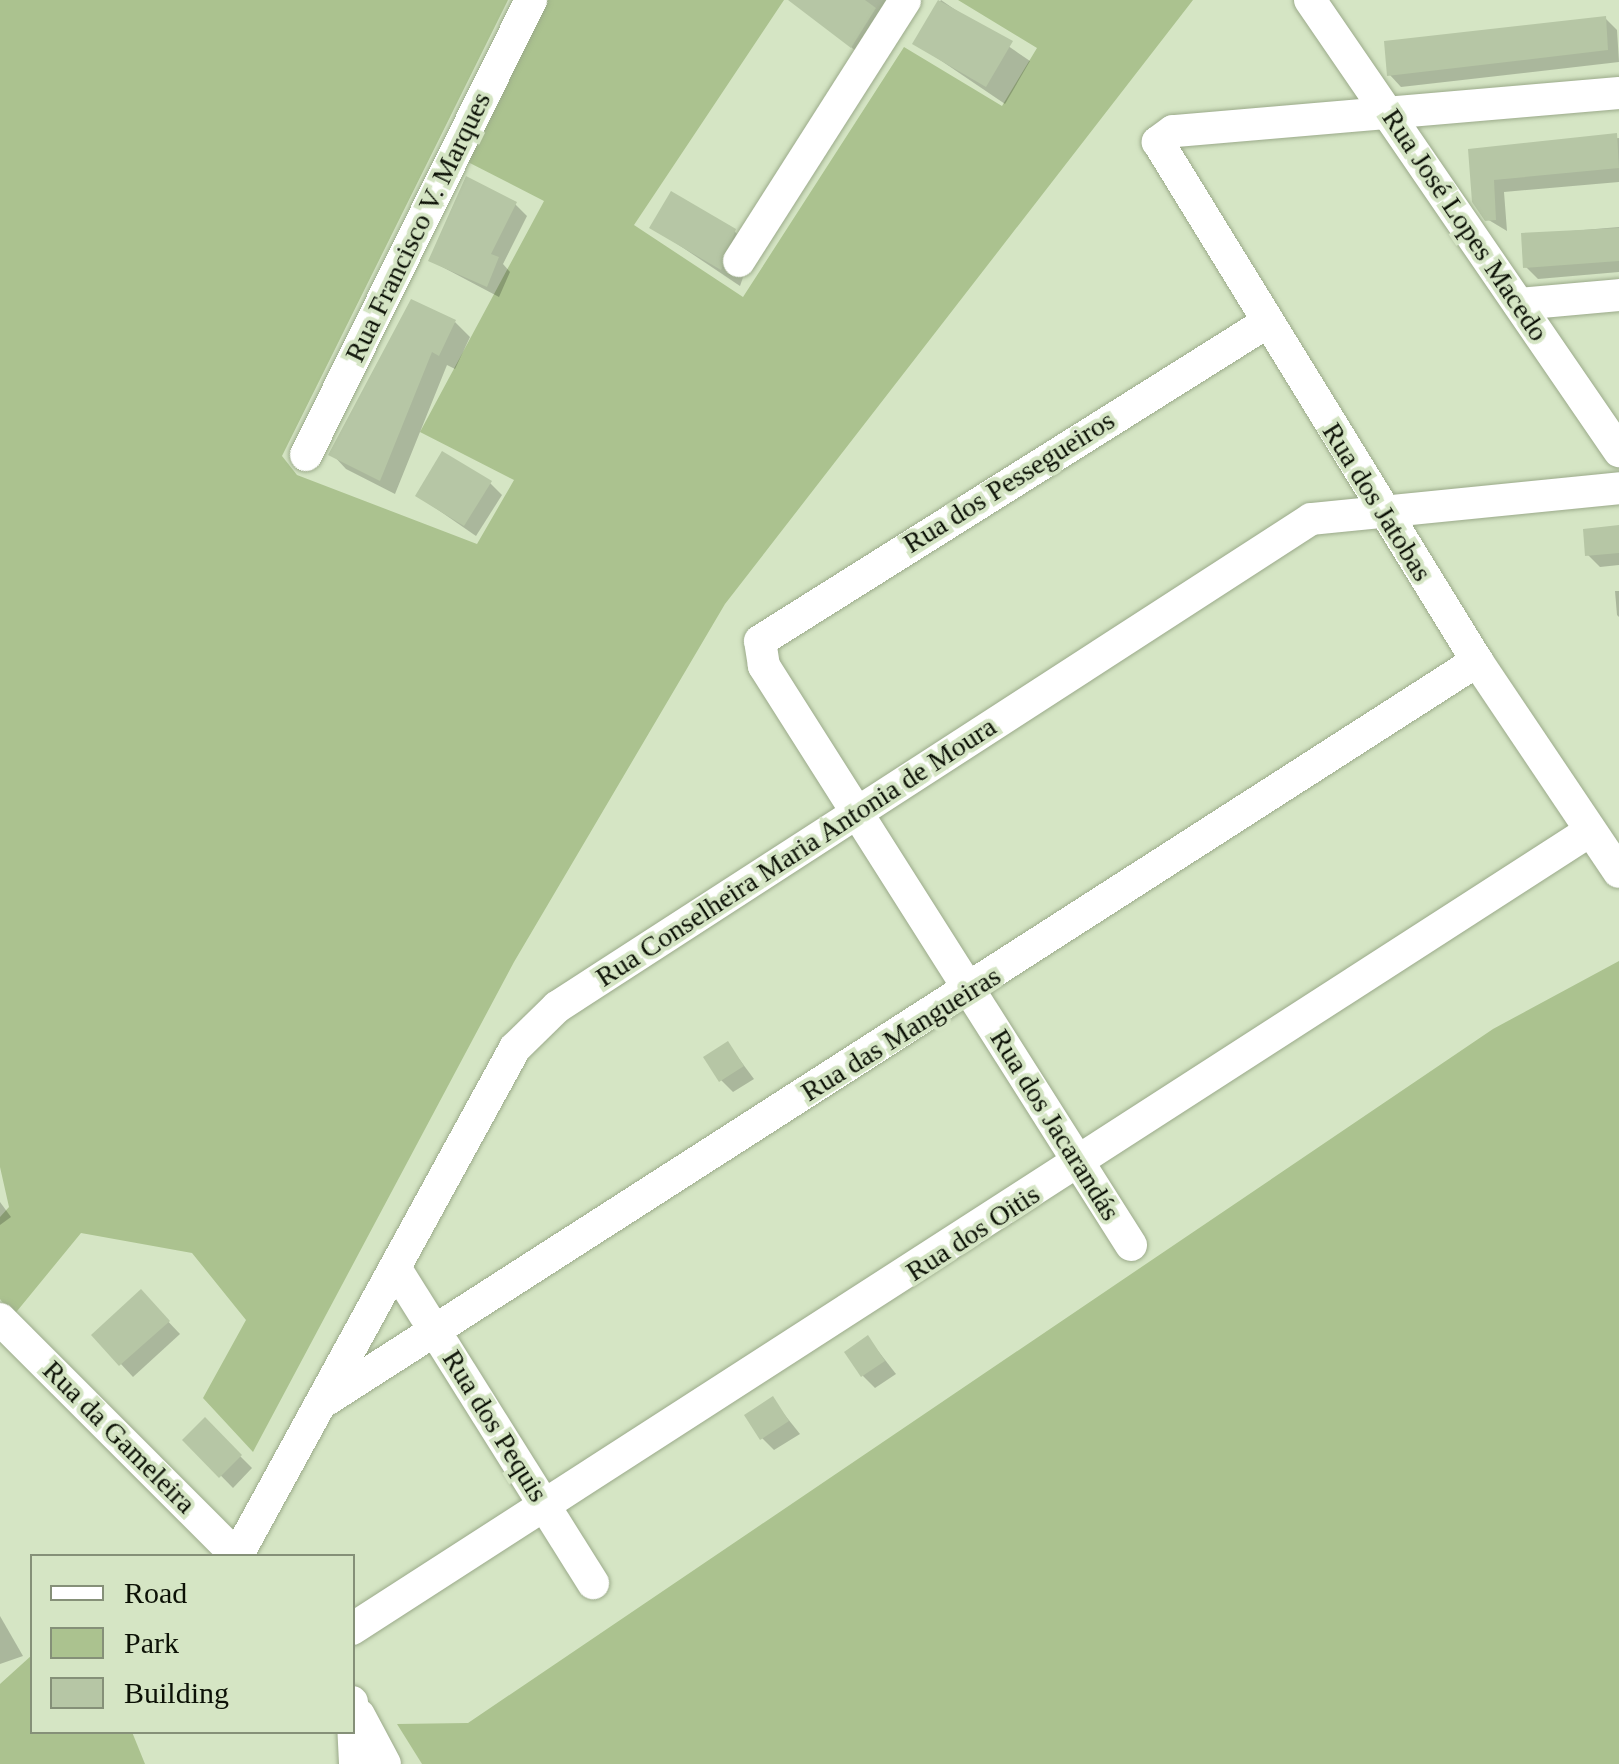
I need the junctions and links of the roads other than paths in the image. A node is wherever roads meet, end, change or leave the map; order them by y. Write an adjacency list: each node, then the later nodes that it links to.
1 (531, 0): 11 (street, Rua Francisco V. Marques)
2 (905, 0): 6 (street)
3 (1310, 0): 5 (street, Rua José Lopes Macedo)
4 (1619, 93): 5 (street)
5 (1392, 116): 8 (street, Rua José Lopes Macedo); 9 (street, Rua dos Jatobas)
6 (739, 261)
7 (1619, 294): 8 (street)
8 (1518, 304): 10 (street, Rua José Lopes Macedo)
9 (1266, 323): 13 (street, Rua dos Jatobas); 14 (street, Rua dos Pessegueiros)
10 (1619, 451)
11 (306, 454)
12 (1619, 488): 13 (street, Rua Conselheira Maria Antonia de Moura)
13 (1384, 512): 15 (street, Rua dos Jatobas); 16 (street, Rua Conselheira Maria Antonia de Moura)
14 (760, 647): 16 (street, Rua dos Jacarandás)
15 (1476, 661): 17 (street, Rua dos Jatobas); 19 (street, Rua das Mangueiras)
16 (856, 810): 19 (street, Rua dos Jacarandás); 22 (street, Rua Conselheira Maria Antonia de Moura)
17 (1590, 831): 18 (street, Rua dos Jatobas); 20 (street, Rua dos Oitis)
18 (1619, 872)
19 (970, 991): 20 (street, Rua dos Jacarandás); 24 (street, Rua das Mangueiras)
20 (1080, 1164): 21 (street, Rua dos Jacarandás); 26 (street, Rua dos Oitis)
21 (1131, 1245)
22 (396, 1269): 24 (street, Rua dos Pequis); 25 (street, Rua Conselheira Maria Antonia de Moura)
23 (0, 1319): 27 (street, Rua da Gameleira)
24 (434, 1328): 25 (street, Rua das Mangueiras); 26 (street, Rua dos Pequis)
25 (323, 1402): 28 (street, Rua Conselheira Maria Antonia de Moura)
26 (546, 1508): 29 (street, Rua dos Pequis); 30 (street, Rua dos Oitis)
27 (235, 1554)
28 (238, 1554)
29 (594, 1584)
30 (355, 1627)
31 (356, 1708): 32 (street); 33 (street)
32 (355, 1764)
33 (384, 1764)

